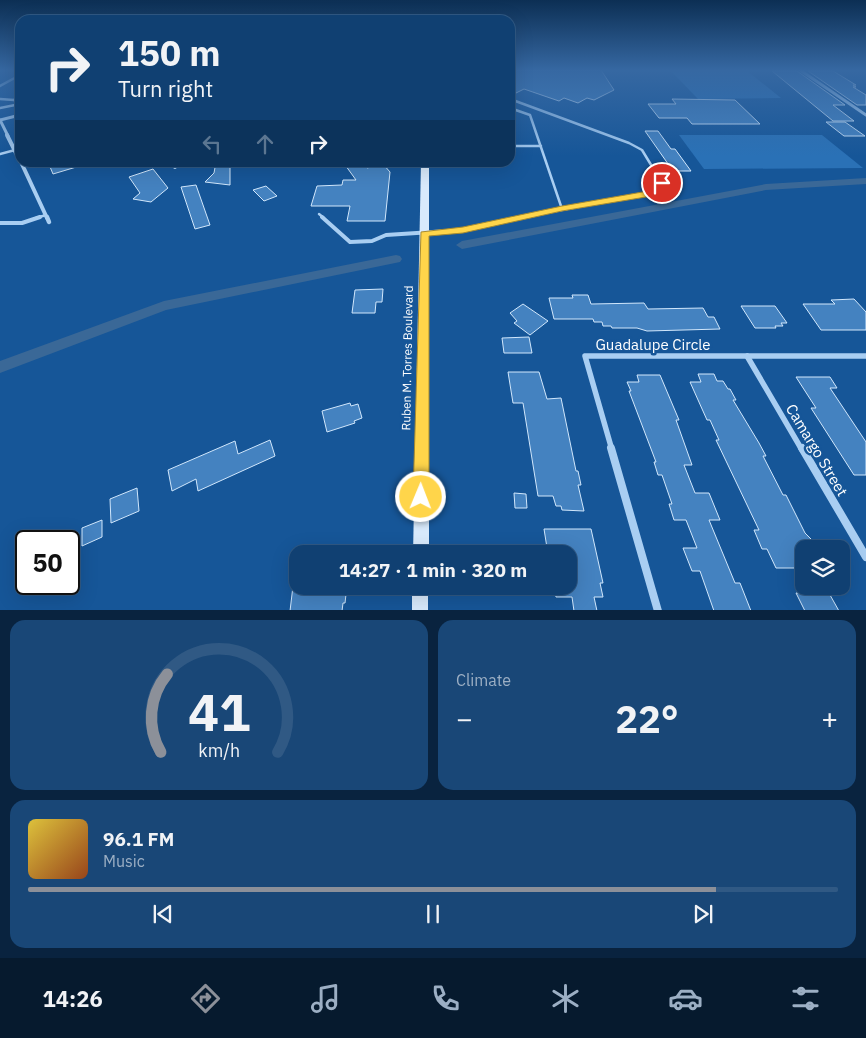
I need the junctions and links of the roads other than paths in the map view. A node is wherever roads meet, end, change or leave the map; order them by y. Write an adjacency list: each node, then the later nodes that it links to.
1 (842, 98): 8 (street)
2 (0, 99): 3 (lane)
3 (14, 100)
4 (515, 101): 17 (lane)
5 (15, 104): 6 (lane)
6 (0, 108)
7 (515, 110): 12 (lane)
8 (866, 115)
9 (15, 116): 10 (street)
10 (0, 120): 13 (street)
11 (515, 146): 12 (lane)
12 (541, 146): 17 (lane)
13 (15, 150): 14 (lane)
14 (0, 154)
15 (22, 167): 19 (street)
16 (425, 167): 22 (main road, Ruben M. Torres Boulevard)
17 (562, 209): 22 (lane)
18 (319, 214): 22 (lane)
19 (46, 215): 20 (street); 21 (lane)
20 (49, 222)
21 (0, 223)
22 (425, 234): 25 (main road, Ruben M. Torres Boulevard)
23 (747, 356): 24 (street, Guadalupe Circle); 26 (street, Camargo Street); 29 (street, Guadalupe Circle)
24 (866, 356)
25 (421, 545)
26 (866, 557)
27 (420, 595): 28 (main road)
28 (420, 610)
29 (658, 610)

